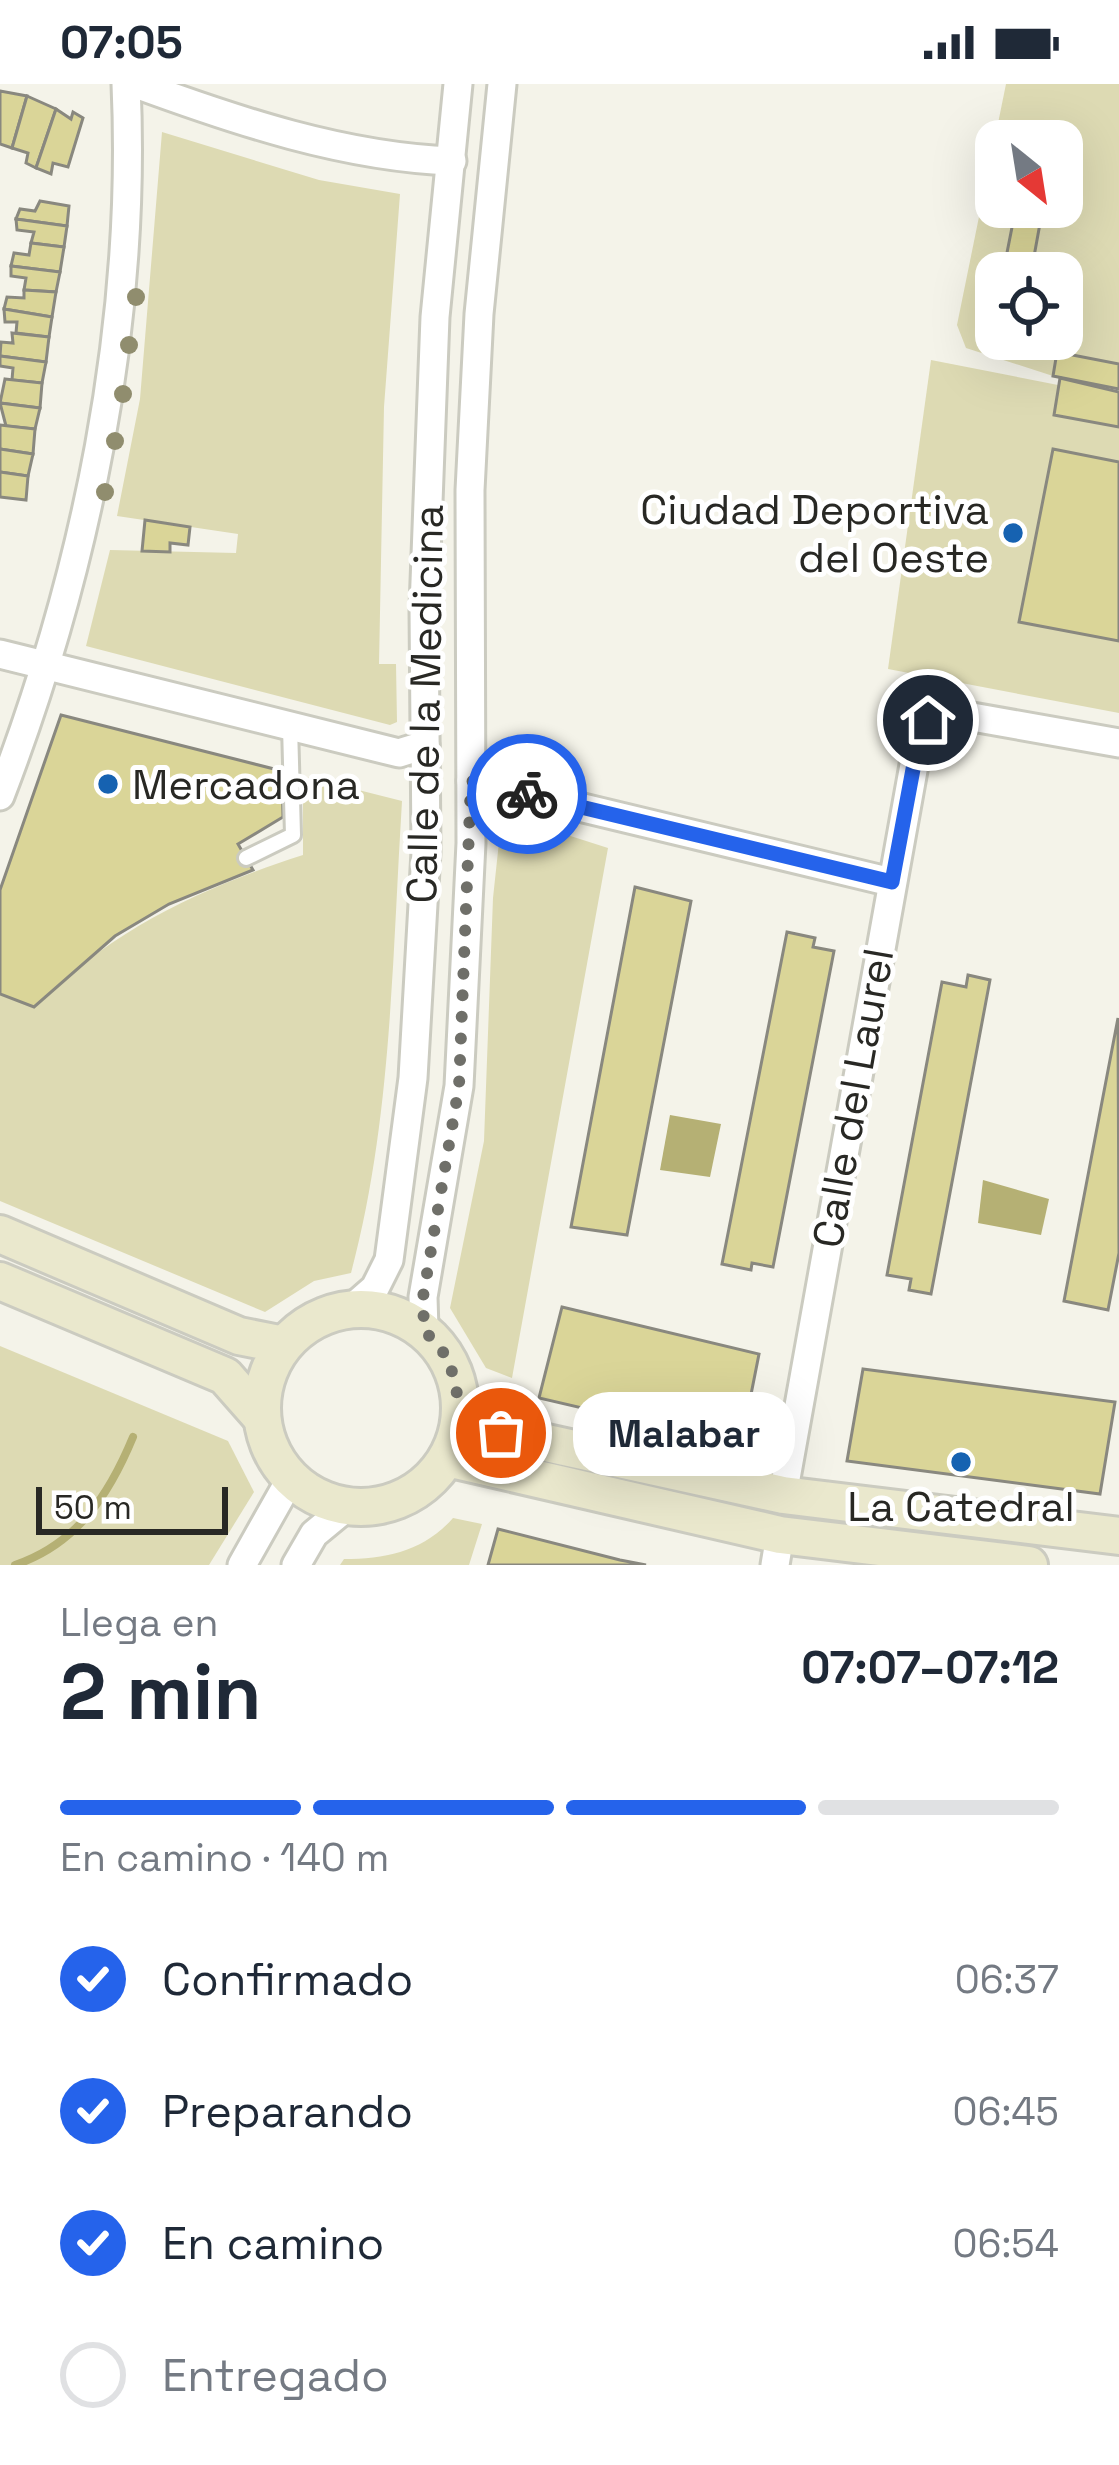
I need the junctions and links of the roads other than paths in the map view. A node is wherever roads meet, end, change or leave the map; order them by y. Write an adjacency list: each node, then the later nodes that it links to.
1 (127, 84): 7 (street)
2 (136, 84): 5 (street)
3 (458, 84): 5 (street, Calle de la Medicina)
4 (502, 84): 11 (street)
5 (452, 161): 10 (street, Calle de la Medicina)
6 (0, 654): 7 (street)
7 (47, 663): 8 (street); 12 (street)
8 (290, 726): 10 (street); 13 (lane)
9 (1119, 743): 14 (street, Calle del Laurel)
10 (425, 745): 17 (street, Calle de la Medicina)
11 (471, 781): 14 (street); 18 (street)
12 (0, 796)
13 (246, 858)
14 (892, 882): 24 (street, Calle del Laurel)
15 (0, 1234): 19 (main road)
16 (0, 1281): 21 (main road)
17 (351, 1309): 18 (main road); 19 (main road)
18 (424, 1330): 20 (main road)
19 (284, 1345): 21 (main road)
20 (461, 1411): 22 (main road); 24 (main road)
21 (262, 1418): 23 (main road)
22 (447, 1458): 25 (main road); 27 (main road)
23 (291, 1478): 25 (main road); 28 (street)
24 (784, 1496): 26 (main road)
25 (348, 1506): 29 (street)
26 (1119, 1536)
27 (778, 1550): 30 (main road)
28 (242, 1565)
29 (296, 1565)
30 (1029, 1565)

